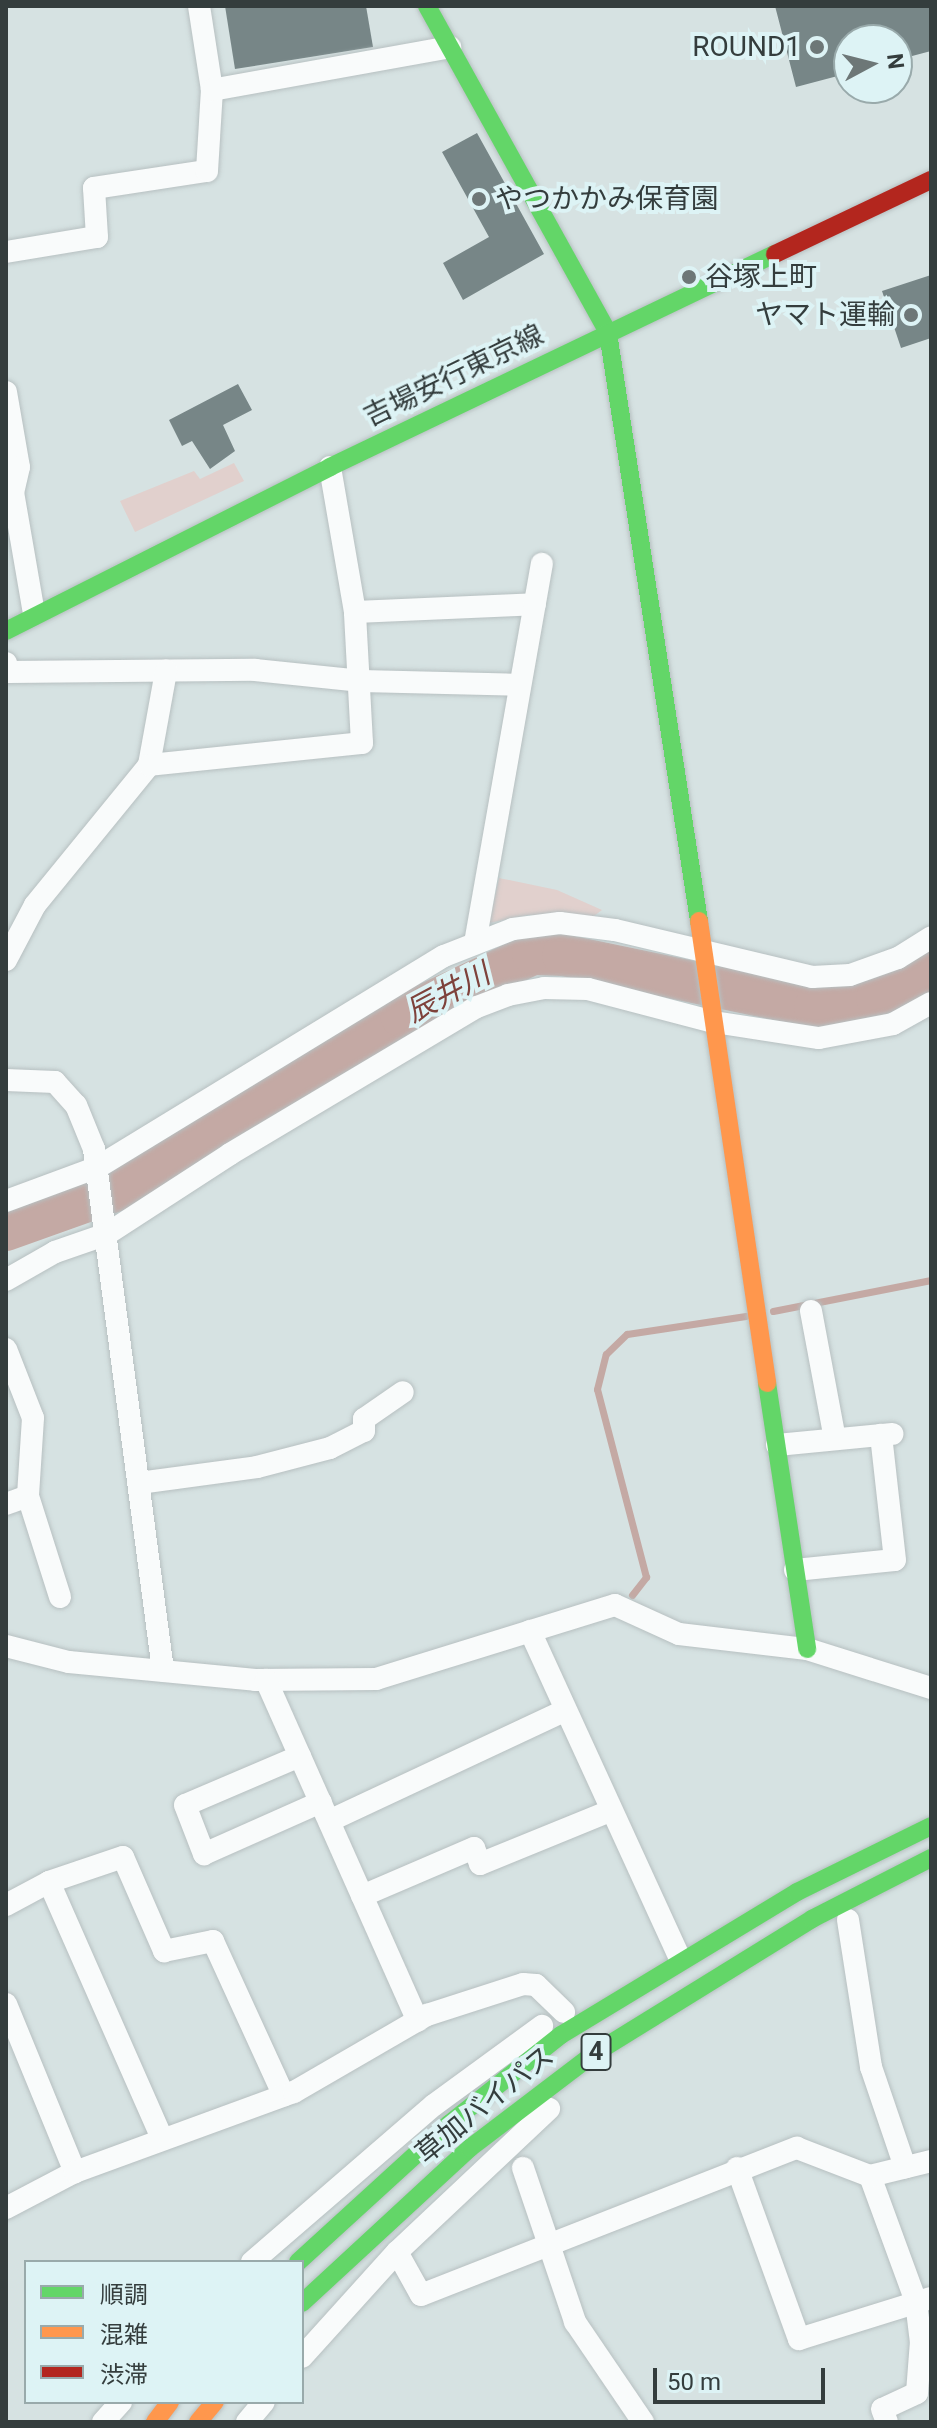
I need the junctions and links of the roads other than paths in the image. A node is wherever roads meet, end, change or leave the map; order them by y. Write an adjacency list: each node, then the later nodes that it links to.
1 (199, 6): 4 (street)
2 (427, 6): 3 (main road)
3 (450, 47): 4 (street); 7 (main road)
4 (212, 90): 6 (street)
5 (931, 180): 7 (main road, 吉場安行東京線)
6 (6, 252)
7 (608, 333): 9 (main road, 吉場安行東京線); 22 (main road)
8 (6, 392): 13 (street)
9 (330, 467): 12 (street); 13 (main road, 吉場安行東京線)
10 (542, 564): 11 (street)
11 (535, 604): 12 (street); 18 (street)
12 (355, 612): 17 (street)
13 (34, 613): 14 (main road, 吉場安行東京線)
14 (6, 631)
15 (6, 663): 16 (street)
16 (166, 671): 17 (street); 19 (street)
17 (361, 681): 18 (street); 19 (street)
18 (520, 685): 21 (street)
19 (149, 765): 23 (street)
20 (931, 937): 22 (street)
21 (475, 943): 22 (street); 27 (street)
22 (706, 956): 25 (main road)
23 (6, 960)
24 (931, 1003): 25 (street)
25 (713, 1015): 29 (street); 35 (main road)
26 (6, 1080): 27 (street)
27 (98, 1172): 28 (street); 29 (street)
28 (6, 1201)
29 (106, 1227): 30 (street); 36 (street)
30 (6, 1280)
31 (811, 1311): 34 (street)
32 (6, 1349): 37 (street)
33 (403, 1392): 36 (street)
34 (835, 1439): 35 (street); 39 (street)
35 (777, 1445): 39 (main road)
36 (139, 1483): 44 (street)
37 (28, 1496): 38 (street); 40 (street)
38 (6, 1504)
39 (795, 1570): 43 (main road)
40 (60, 1597)
41 (530, 1631): 43 (street); 45 (street); 47 (street)
42 (6, 1646): 44 (street)
43 (807, 1649): 46 (street)
44 (163, 1670): 45 (street)
45 (266, 1680): 48 (street)
46 (931, 1688)
47 (562, 1712): 49 (street); 50 (street)
48 (300, 1756): 50 (street); 50 (street)
49 (610, 1811): 54 (street); 57 (street)
50 (325, 1812): 54 (street)
51 (931, 1826): 57 (main road, 草加バイパス / 4)
52 (931, 1858): 61 (main road, 草加バイパス / 4)
53 (49, 1882): 55 (street); 62 (street); 63 (street)
54 (362, 1896): 60 (street)
55 (6, 1905)
56 (848, 1920): 65 (street)
57 (671, 1964): 59 (street); 74 (main road, 草加バイパス / 4)
58 (6, 2004): 68 (street)
59 (564, 2012): 60 (street); 73 (street)
60 (418, 2021): 62 (street)
61 (592, 2055): 72 (street); 76 (main road, 草加バイパス / 4)
62 (284, 2096): 63 (street)
63 (162, 2138): 68 (street)
64 (931, 2161): 65 (street)
65 (905, 2167): 69 (street)
66 (523, 2168): 71 (street)
67 (737, 2168): 69 (street); 71 (street); 75 (street)
68 (75, 2172): 70 (street)
69 (870, 2176): 75 (street)
70 (6, 2208)
71 (548, 2241): 72 (street); 86 (street)
72 (397, 2252): 77 (street)
73 (254, 2260)
74 (300, 2260)
75 (923, 2300): 87 (street)
76 (304, 2301)
77 (304, 2355)
78 (127, 2404): 82 (street)
79 (168, 2404): 83 (main road)
80 (213, 2404): 84 (main road)
81 (262, 2404): 85 (street)
82 (103, 2422)
83 (155, 2422)
84 (198, 2422)
85 (247, 2422)
86 (643, 2422)
87 (887, 2422)

